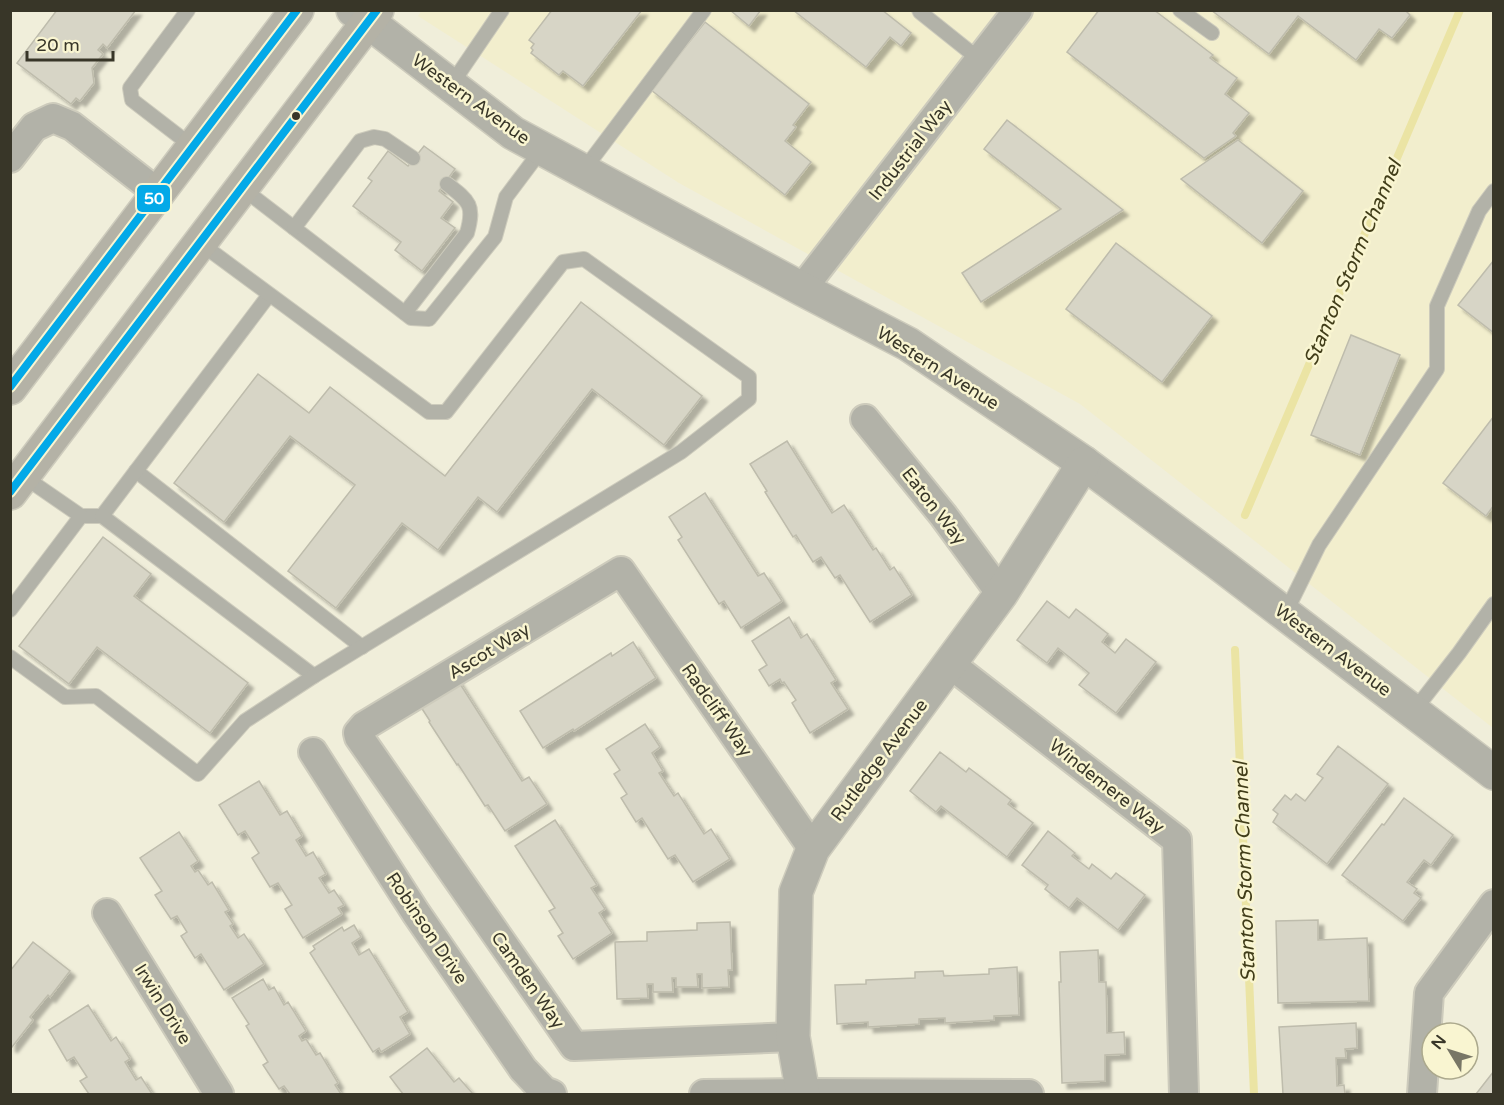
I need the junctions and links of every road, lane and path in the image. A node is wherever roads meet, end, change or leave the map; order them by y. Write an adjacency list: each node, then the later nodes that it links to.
1 (188, 10): 12 (lane)
2 (297, 10): 12 (main road)
3 (502, 10): 11 (lane)
4 (704, 10): 16 (lane)
5 (920, 10): 10 (lane)
6 (1018, 10): 10 (street, Industrial Way)
7 (1180, 10): 9 (lane)
8 (366, 14): 11 (street, Western Avenue); 18 (main road)
9 (1212, 33)
10 (980, 60): 23 (street, Industrial Way)
11 (451, 85): 13 (street, Western Avenue)
12 (193, 147): 20 (main road)
13 (542, 149): 16 (street, Western Avenue); 25 (lane)
14 (10, 158): 20 (street)
15 (412, 158): 21 (lane)
16 (583, 171): 23 (street, Western Avenue)
17 (447, 184): 25 (lane)
18 (242, 188): 21 (lane); 22 (main road)
19 (1494, 191): 37 (lane)
20 (158, 193): 26 (main road)
21 (294, 228): 25 (lane)
22 (200, 243): 24 (lane); 30 (main road)
23 (802, 289): 28 (street, Western Avenue)
24 (269, 295): 29 (lane); 38 (lane)
25 (405, 313)
26 (10, 388)
27 (865, 419): 34 (street, Eaton Way)
28 (1084, 463): 34 (street, Rutledge Avenue); 37 (street, Western Avenue)
29 (136, 471): 32 (lane); 38 (lane)
30 (15, 479): 31 (lane)
31 (81, 516): 32 (lane); 36 (lane)
32 (102, 516): 41 (lane)
33 (621, 571): 43 (street, Ascot Way); 46 (street, Radcliff Way)
34 (1001, 594): 40 (street, Rutledge Avenue)
35 (1494, 604): 42 (lane)
36 (10, 610)
37 (1285, 614): 42 (street, Western Avenue)
38 (362, 647): 41 (lane)
39 (10, 657): 41 (lane)
40 (950, 664): 46 (street, Rutledge Avenue); 55 (street, Windemere Way)
41 (314, 676)
42 (1413, 712): 45 (street, Western Avenue)
43 (358, 733): 49 (street, Camden Way)
44 (314, 752): 53 (street, Robinson Drive)
45 (1490, 764)
46 (813, 849): 49 (street, Rutledge Avenue)
47 (1494, 904): 56 (street)
48 (107, 913): 52 (street, Irwin Drive)
49 (793, 1037): 50 (street, Rutledge Avenue)
50 (802, 1094): 51 (street); 54 (street)
51 (1029, 1094)
52 (219, 1095)
53 (552, 1095)
54 (704, 1095)
55 (1184, 1095)
56 (1422, 1095)

